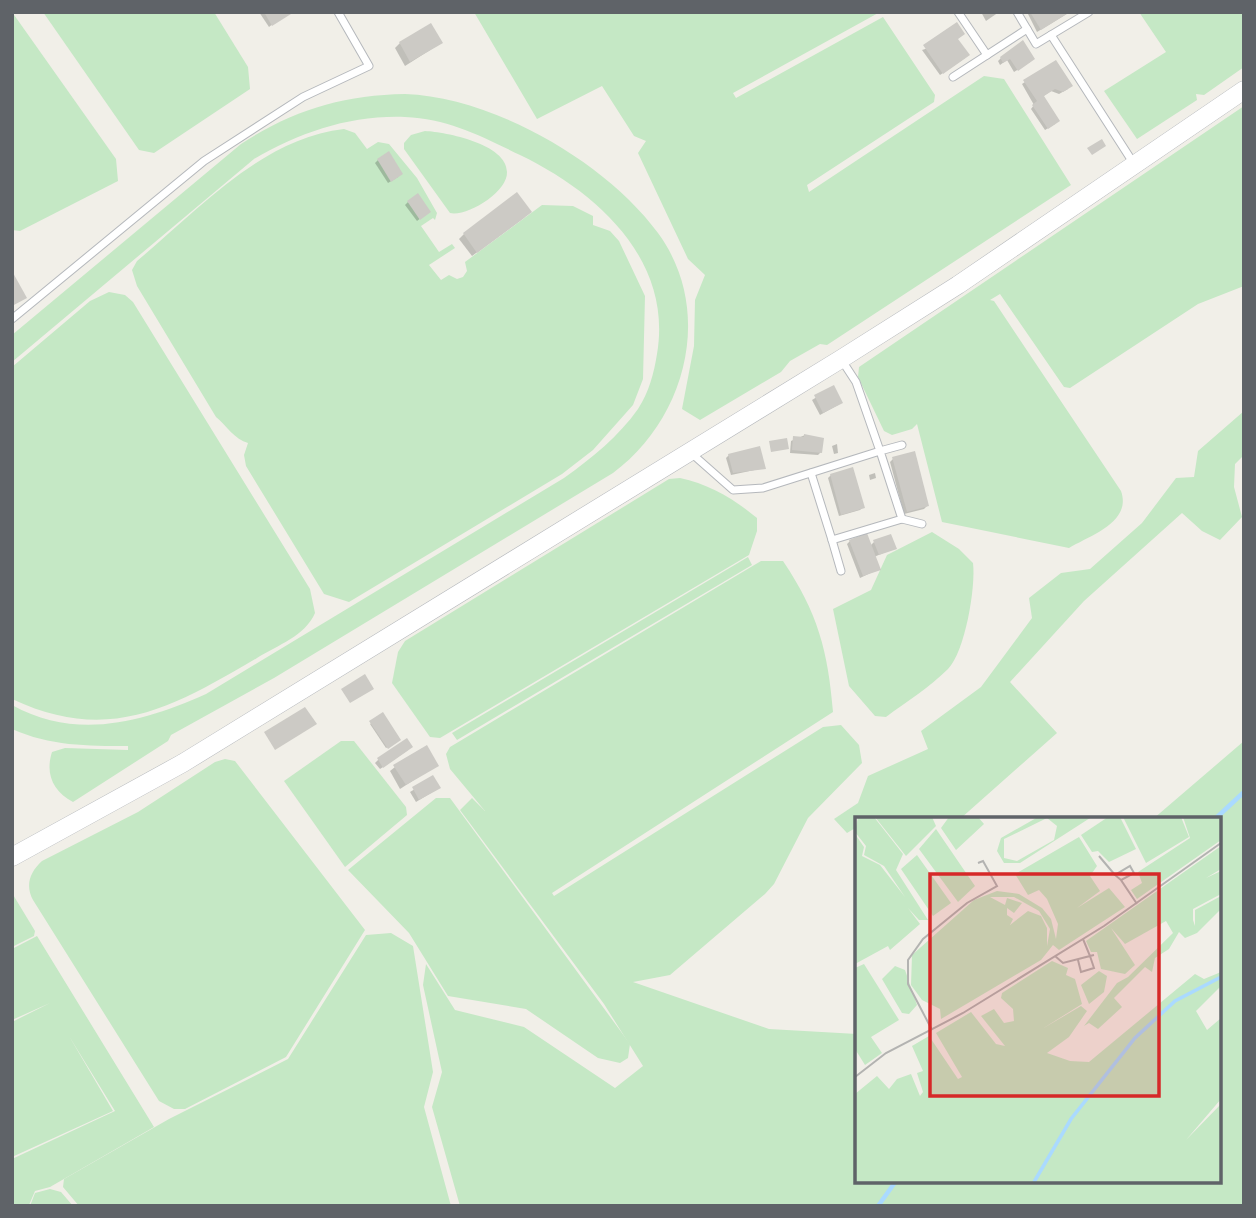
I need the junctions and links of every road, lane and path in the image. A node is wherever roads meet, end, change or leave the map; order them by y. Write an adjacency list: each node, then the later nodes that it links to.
1 (338, 12): 11 (lane)
2 (958, 12): 7 (lane)
3 (1017, 12): 5 (lane)
4 (1089, 12): 6 (lane)
5 (1027, 29): 6 (lane); 7 (lane)
6 (1051, 35): 10 (lane)
7 (987, 55): 8 (lane)
8 (953, 77)
9 (1244, 90): 10 (street)
10 (1135, 164): 12 (street)
11 (12, 319)
12 (841, 359): 14 (lane); 15 (street)
13 (902, 445): 14 (lane)
14 (880, 451): 16 (lane); 17 (lane)
15 (690, 452): 16 (lane); 21 (street)
16 (811, 473): 19 (lane)
17 (902, 519): 18 (lane); 19 (lane)
18 (922, 524)
19 (832, 540): 20 (lane)
20 (841, 571)
21 (12, 857)

